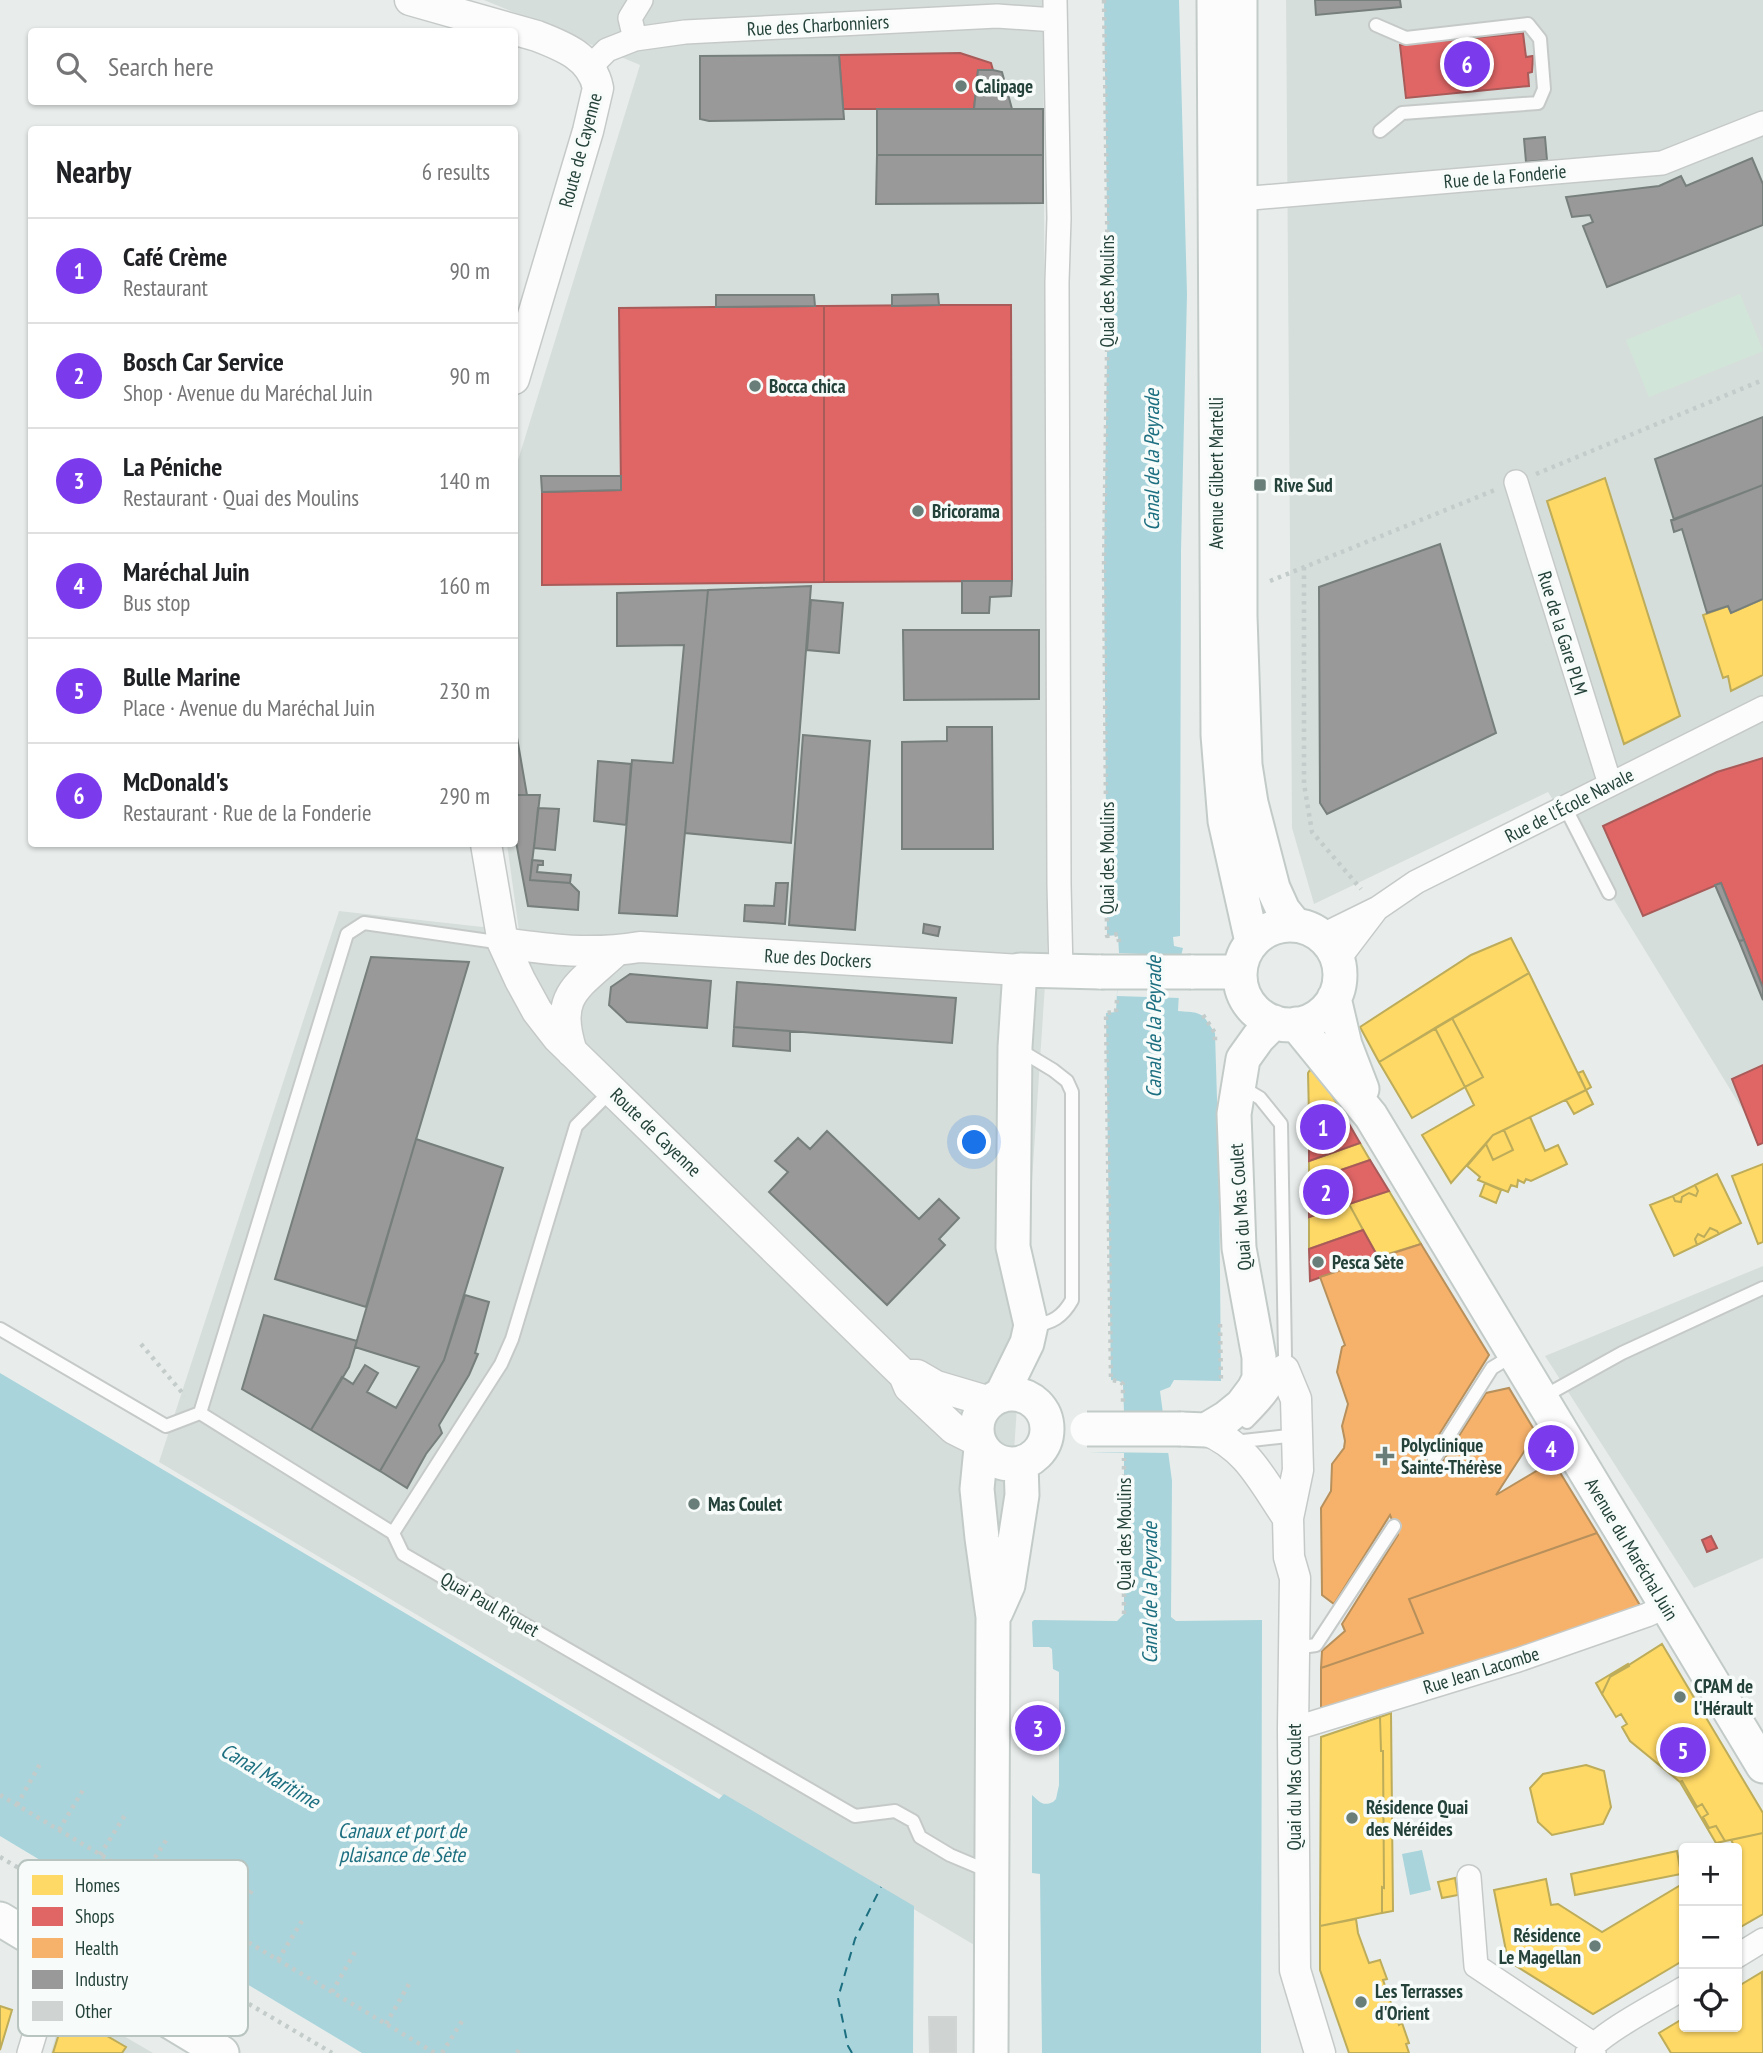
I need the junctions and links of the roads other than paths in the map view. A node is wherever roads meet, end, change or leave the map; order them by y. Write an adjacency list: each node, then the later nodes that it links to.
1 (410, 0): 7 (street, Route de Cayenne)
2 (641, 0): 9 (street)
3 (1214, 0): 24 (main road, Avenue Gilbert Martelli)
4 (1240, 0): 13 (main road, Avenue Gilbert Martelli)
5 (1055, 10): 9 (street, Rue des Charbonniers); 26 (street)
6 (1376, 25): 12 (lane)
7 (509, 28)
8 (518, 31): 10 (street, Route de Cayenne)
9 (635, 39): 10 (street, Rue des Charbonniers)
10 (590, 66): 14 (street, Route de Cayenne)
11 (1763, 123): 13 (street, Rue de la Fonderie)
12 (1380, 131)
13 (1240, 199): 21 (main road, Avenue Gilbert Martelli)
14 (518, 365)
15 (1516, 482): 17 (street, Rue de la Gare PLM)
16 (1763, 708): 17 (street, Rue de l'École Navale)
17 (1610, 784): 18 (street, Rue de l'École Navale)
18 (1565, 807): 20 (lane); 21 (street, Rue de l'École Navale)
19 (487, 847): 22 (street, Route de Cayenne)
20 (1609, 893)
21 (1318, 940): 24 (main road); 27 (main road)
22 (503, 943): 23 (street, Rue des Dockers); 30 (street, Route de Cayenne); 42 (lane)
23 (616, 951): 25 (street, Rue des Dockers); 30 (street)
24 (1246, 957): 26 (main road, bridge); 28 (main road)
25 (1020, 970): 26 (main road); 29 (main road)
26 (1061, 972)
27 (1334, 998): 28 (main road); 33 (main road)
28 (1285, 1023): 31 (main road, Quai du Mas Coulet); 33 (main road)
29 (1015, 1047): 35 (main road); 35 (lane)
30 (573, 1053): 32 (street, Route de Cayenne)
31 (1238, 1085): 38 (lane, Quai du Mas Coulet); 44 (main road, Quai du Mas Coulet)
32 (612, 1090): 39 (street, Route de Cayenne); 51 (lane)
33 (1371, 1116): 37 (main road, Avenue du Maréchal Juin)
34 (1763, 1288): 40 (lane)
35 (1031, 1325): 41 (main road)
36 (0, 1329): 42 (lane)
37 (1515, 1354): 40 (main road, Avenue du Maréchal Juin); 47 (lane)
38 (1284, 1370): 44 (lane, Quai du Mas Coulet); 45 (street, Quai du Mas Coulet)
39 (904, 1374): 41 (street, Route de Cayenne); 46 (street, Route de Cayenne)
40 (1541, 1398): 52 (main road, Avenue du Maréchal Juin)
41 (996, 1399): 43 (main road); 46 (main road)
42 (200, 1413): 51 (lane, Quai Paul Riquet)
43 (1048, 1430): 44 (main road, bridge); 48 (main road)
44 (1210, 1435): 45 (lane); 49 (street)
45 (1297, 1435): 49 (street, Quai du Mas Coulet)
46 (980, 1444): 48 (main road); 53 (main road)
47 (1434, 1459)
48 (1021, 1464): 53 (main road)
49 (1288, 1518): 54 (street, Quai du Mas Coulet)
50 (1394, 1526): 54 (lane)
51 (393, 1534): 57 (lane, Quai Paul Riquet)
52 (1667, 1606): 55 (street, Rue Jean Lacombe); 56 (main road, Avenue du Maréchal Juin)
53 (993, 1618): 57 (main road)
54 (1293, 1648): 55 (street, Quai du Mas Coulet)
55 (1293, 1729): 70 (street, Quai du Mas Coulet)
56 (1763, 1766)
57 (992, 1872): 69 (main road)
58 (1469, 1877): 66 (street)
59 (0, 1919): 60 (main road)
60 (18, 1930)
61 (1763, 1940): 62 (street)
62 (1742, 1953)
63 (1679, 1990): 66 (street)
64 (34, 2036): 67 (street)
65 (194, 2036): 68 (main road)
66 (1592, 2050)
67 (29, 2053)
68 (222, 2053)
69 (991, 2053)
70 (1320, 2053)

